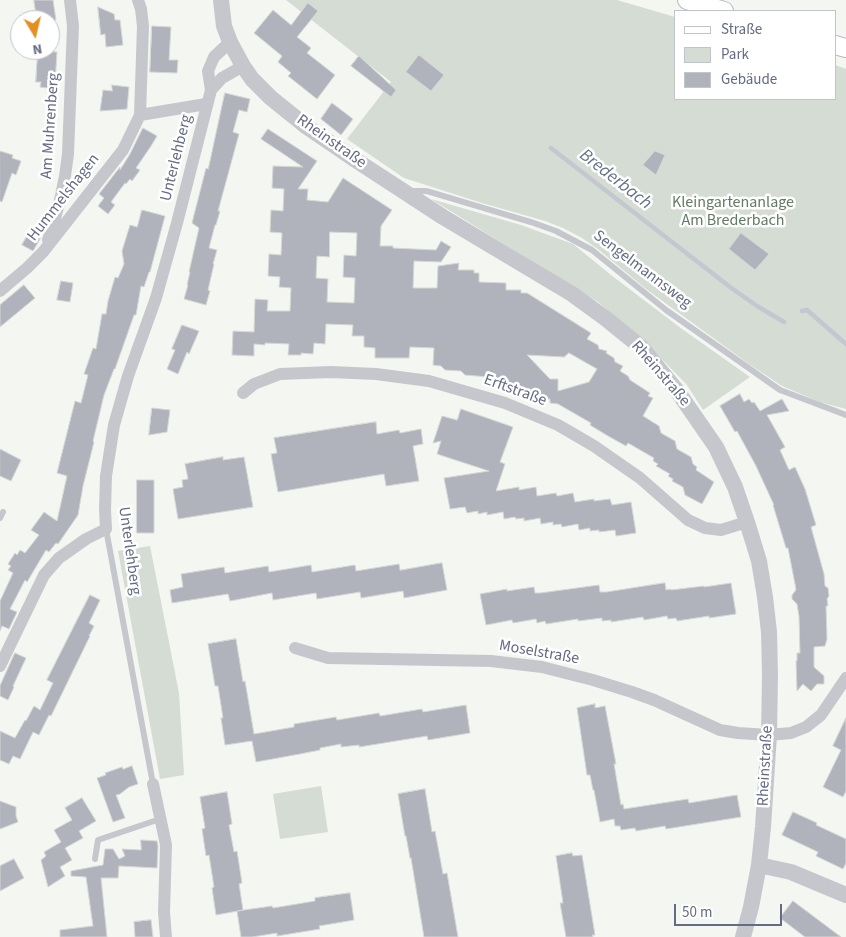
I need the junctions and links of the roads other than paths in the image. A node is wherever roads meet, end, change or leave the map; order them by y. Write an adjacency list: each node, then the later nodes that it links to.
1 (70, 0): 12 (street, Am Muhrenberg)
2 (138, 0): 10 (street, Hummelshagen)
3 (221, 0): 6 (street, Rheinstraße)
4 (687, 0): 5 (main road)
5 (721, 10)
6 (230, 42): 7 (street, Rheinstraße); 8 (street, Unterlehberg)
7 (243, 66): 8 (street); 11 (street, Rheinstraße)
8 (210, 90): 9 (street, Unterlehberg)
9 (206, 104): 10 (street); 17 (street, Unterlehberg)
10 (140, 115): 12 (street, Hummelshagen)
11 (402, 191): 15 (lane, Sengelmannsweg); 16 (street, Rheinstraße)
12 (43, 252): 13 (street, Hummelshagen)
13 (0, 291)
14 (243, 393): 16 (street, Erftstraße)
15 (846, 415)
16 (747, 522): 21 (street, Rheinstraße)
17 (106, 529): 19 (street); 22 (lane, Unterlehberg)
18 (295, 648): 21 (street, Moselstraße)
19 (0, 666)
20 (846, 678): 21 (street)
21 (769, 735): 25 (street, Rheinstraße)
22 (154, 784): 23 (street, Unterlehberg)
23 (160, 819): 24 (lane); 27 (street, Unterlehberg)
24 (95, 860)
25 (759, 865): 26 (street); 28 (street, Rheinstraße)
26 (846, 895)
27 (166, 937)
28 (743, 937)

